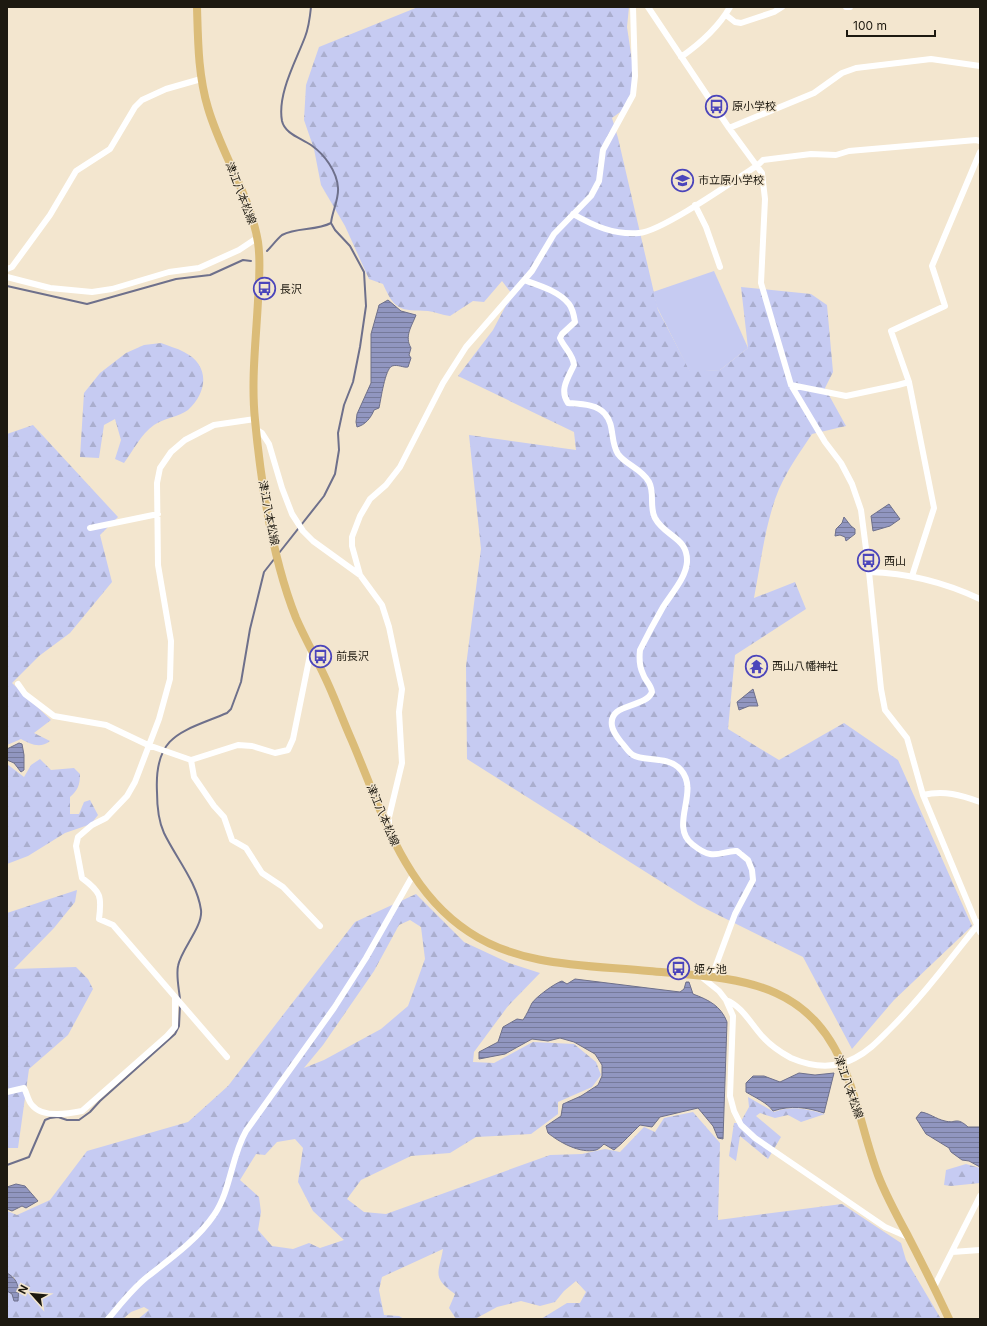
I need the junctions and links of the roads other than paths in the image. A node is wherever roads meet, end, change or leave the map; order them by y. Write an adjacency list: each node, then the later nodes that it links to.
1 (197, 7): 11 (main road, 津江八本松線)
2 (633, 7): 17 (street)
3 (648, 7): 9 (street)
4 (730, 7): 8 (street)
5 (782, 7): 8 (street)
6 (846, 7): 7 (street)
7 (850, 7)
8 (726, 15): 9 (street)
9 (681, 57): 12 (street)
10 (980, 66): 12 (street)
11 (201, 79): 18 (main road, 津江八本松線); 20 (street)
12 (729, 128): 15 (street)
13 (980, 141): 15 (street)
14 (980, 152): 23 (street)
15 (758, 165): 16 (street); 24 (street)
16 (695, 205): 17 (street); 19 (street)
17 (573, 214): 22 (street)
18 (257, 238): 21 (street); 25 (main road, 津江八本松線)
19 (720, 266)
20 (7, 269)
21 (7, 277)
22 (524, 280): 31 (street); 44 (street)
23 (909, 382): 24 (street); 30 (street)
24 (791, 385): 29 (street)
25 (255, 419): 26 (main road, 津江八本松線); 27 (street)
26 (257, 430): 31 (street); 33 (main road, 津江八本松線)
27 (158, 514): 28 (street); 35 (street)
28 (90, 528)
29 (869, 572): 32 (street); 37 (street)
30 (913, 573)
31 (360, 575): 39 (street)
32 (980, 599)
33 (311, 650): 36 (street); 39 (main road, 津江八本松線)
34 (18, 684): 35 (street)
35 (148, 745): 36 (street); 45 (street)
36 (191, 760): 41 (street)
37 (923, 795): 38 (street); 42 (street)
38 (980, 802)
39 (389, 828): 40 (main road, 津江八本松線)
40 (413, 876): 43 (main road, 津江八本松線); 55 (street)
41 (320, 926)
42 (979, 927): 48 (street)
43 (699, 975): 44 (main road, 津江八本松線); 46 (street)
44 (712, 976): 48 (main road, 津江八本松線)
45 (175, 998): 47 (street); 49 (street)
46 (726, 1000): 48 (street); 51 (street)
47 (227, 1057)
48 (842, 1064): 51 (main road, 津江八本松線)
49 (7, 1092)
50 (980, 1196): 53 (street)
51 (908, 1237): 54 (main road, 津江八本松線)
52 (980, 1250): 53 (street)
53 (952, 1252): 54 (street)
54 (934, 1286): 56 (main road, 津江八本松線)
55 (108, 1319)
56 (949, 1319)

